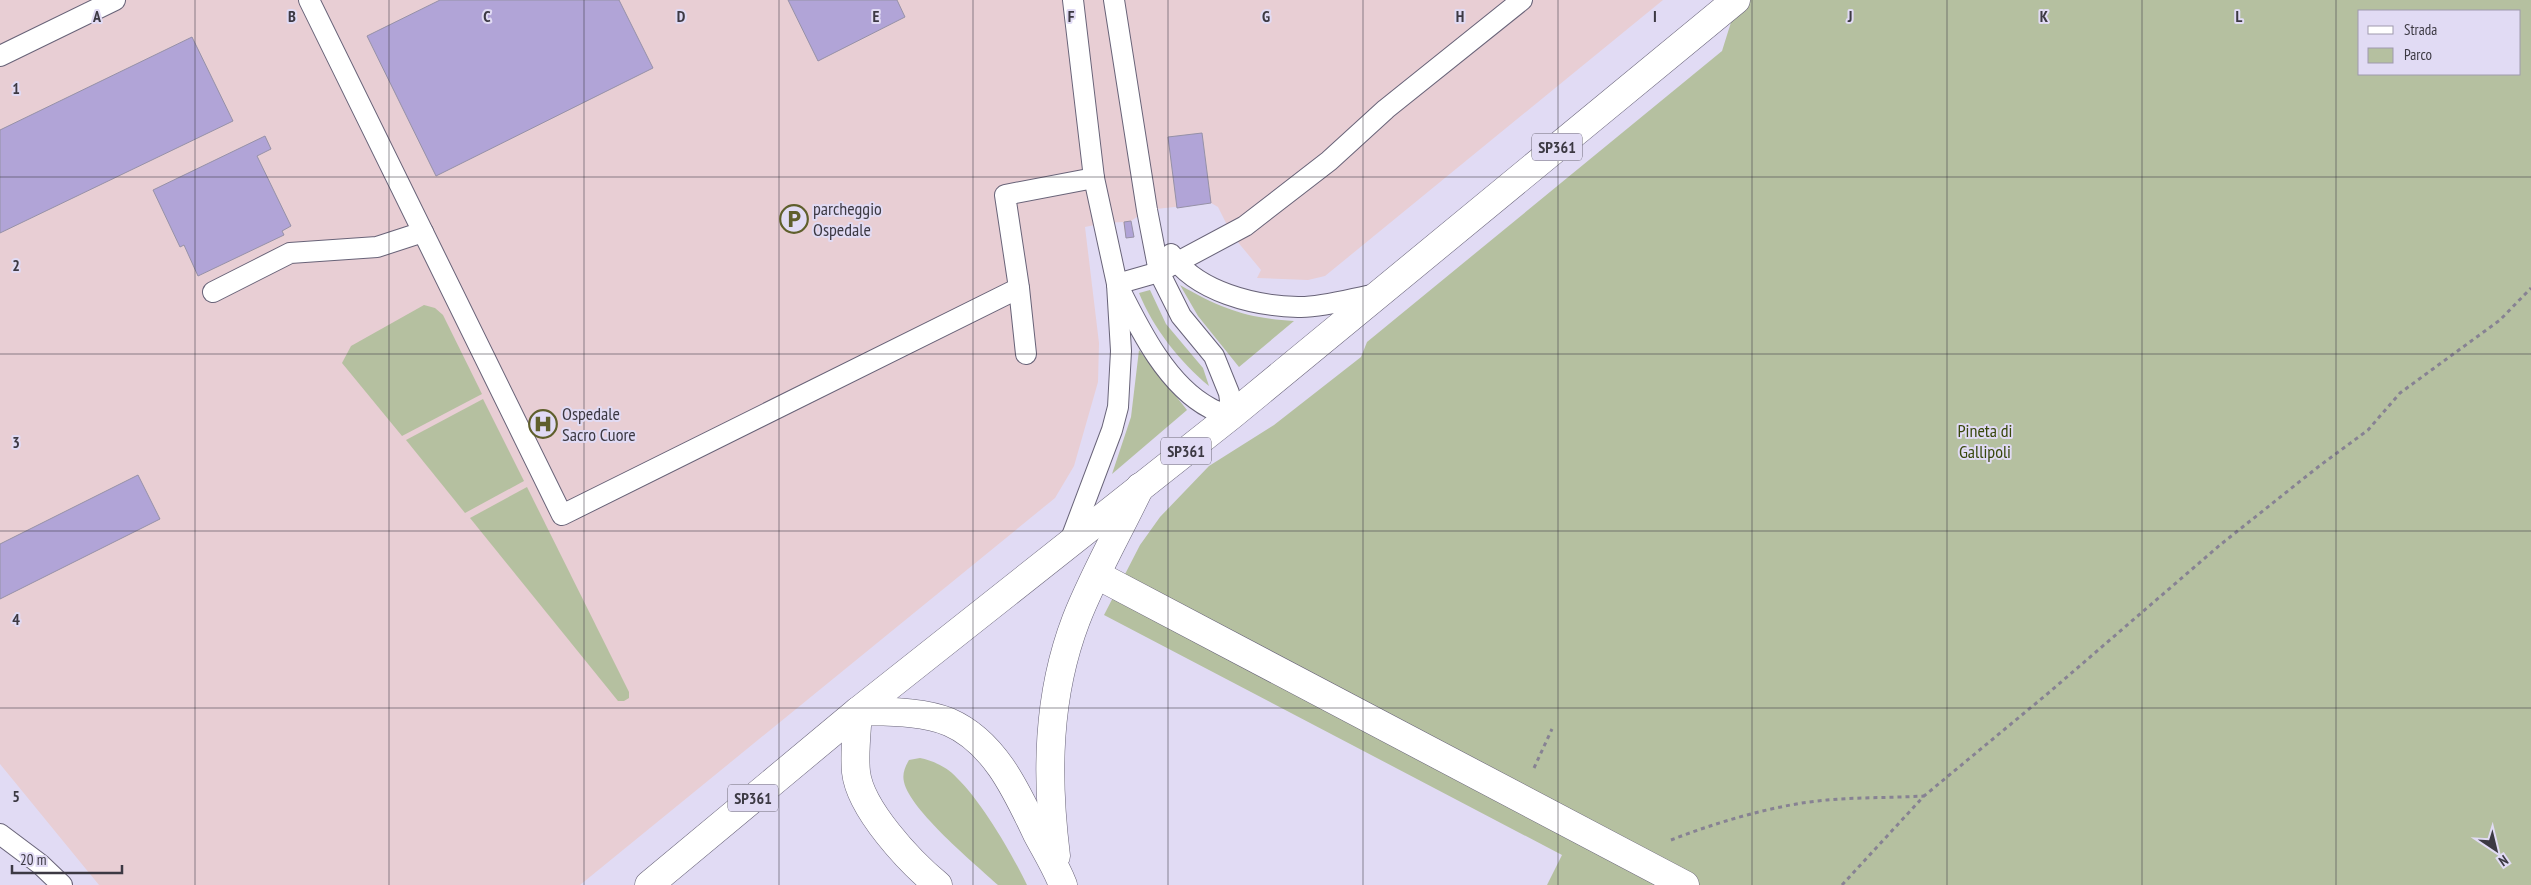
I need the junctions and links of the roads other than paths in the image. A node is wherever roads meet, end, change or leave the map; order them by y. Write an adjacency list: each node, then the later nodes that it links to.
1 (115, 0): 7 (lane)
2 (309, 0): 9 (lane)
3 (1073, 0): 8 (lane)
4 (1114, 0): 10 (lane)
5 (1522, 0): 10 (lane)
6 (1736, 0): 14 (main road, SP361)
7 (0, 56)
8 (1094, 178): 11 (lane); 12 (lane)
9 (423, 232): 12 (lane); 13 (lane)
10 (1168, 268): 11 (lane); 14 (lane); 16 (lane)
11 (1117, 284): 16 (lane); 18 (lane)
12 (1019, 288): 15 (lane)
13 (213, 292)
14 (1378, 294): 16 (main road, SP361)
15 (1026, 354)
16 (1232, 415): 17 (main road, SP361)
17 (1140, 487): 18 (main road, SP361); 19 (main road)
18 (1069, 544): 20 (main road, SP361)
19 (1097, 575): 22 (main road); 26 (main road)
20 (858, 711): 22 (main road); 24 (main road, SP361); 25 (main road)
21 (0, 834): 23 (lane)
22 (1060, 879)
23 (62, 885)
24 (648, 885)
25 (938, 885)
26 (1685, 885)

